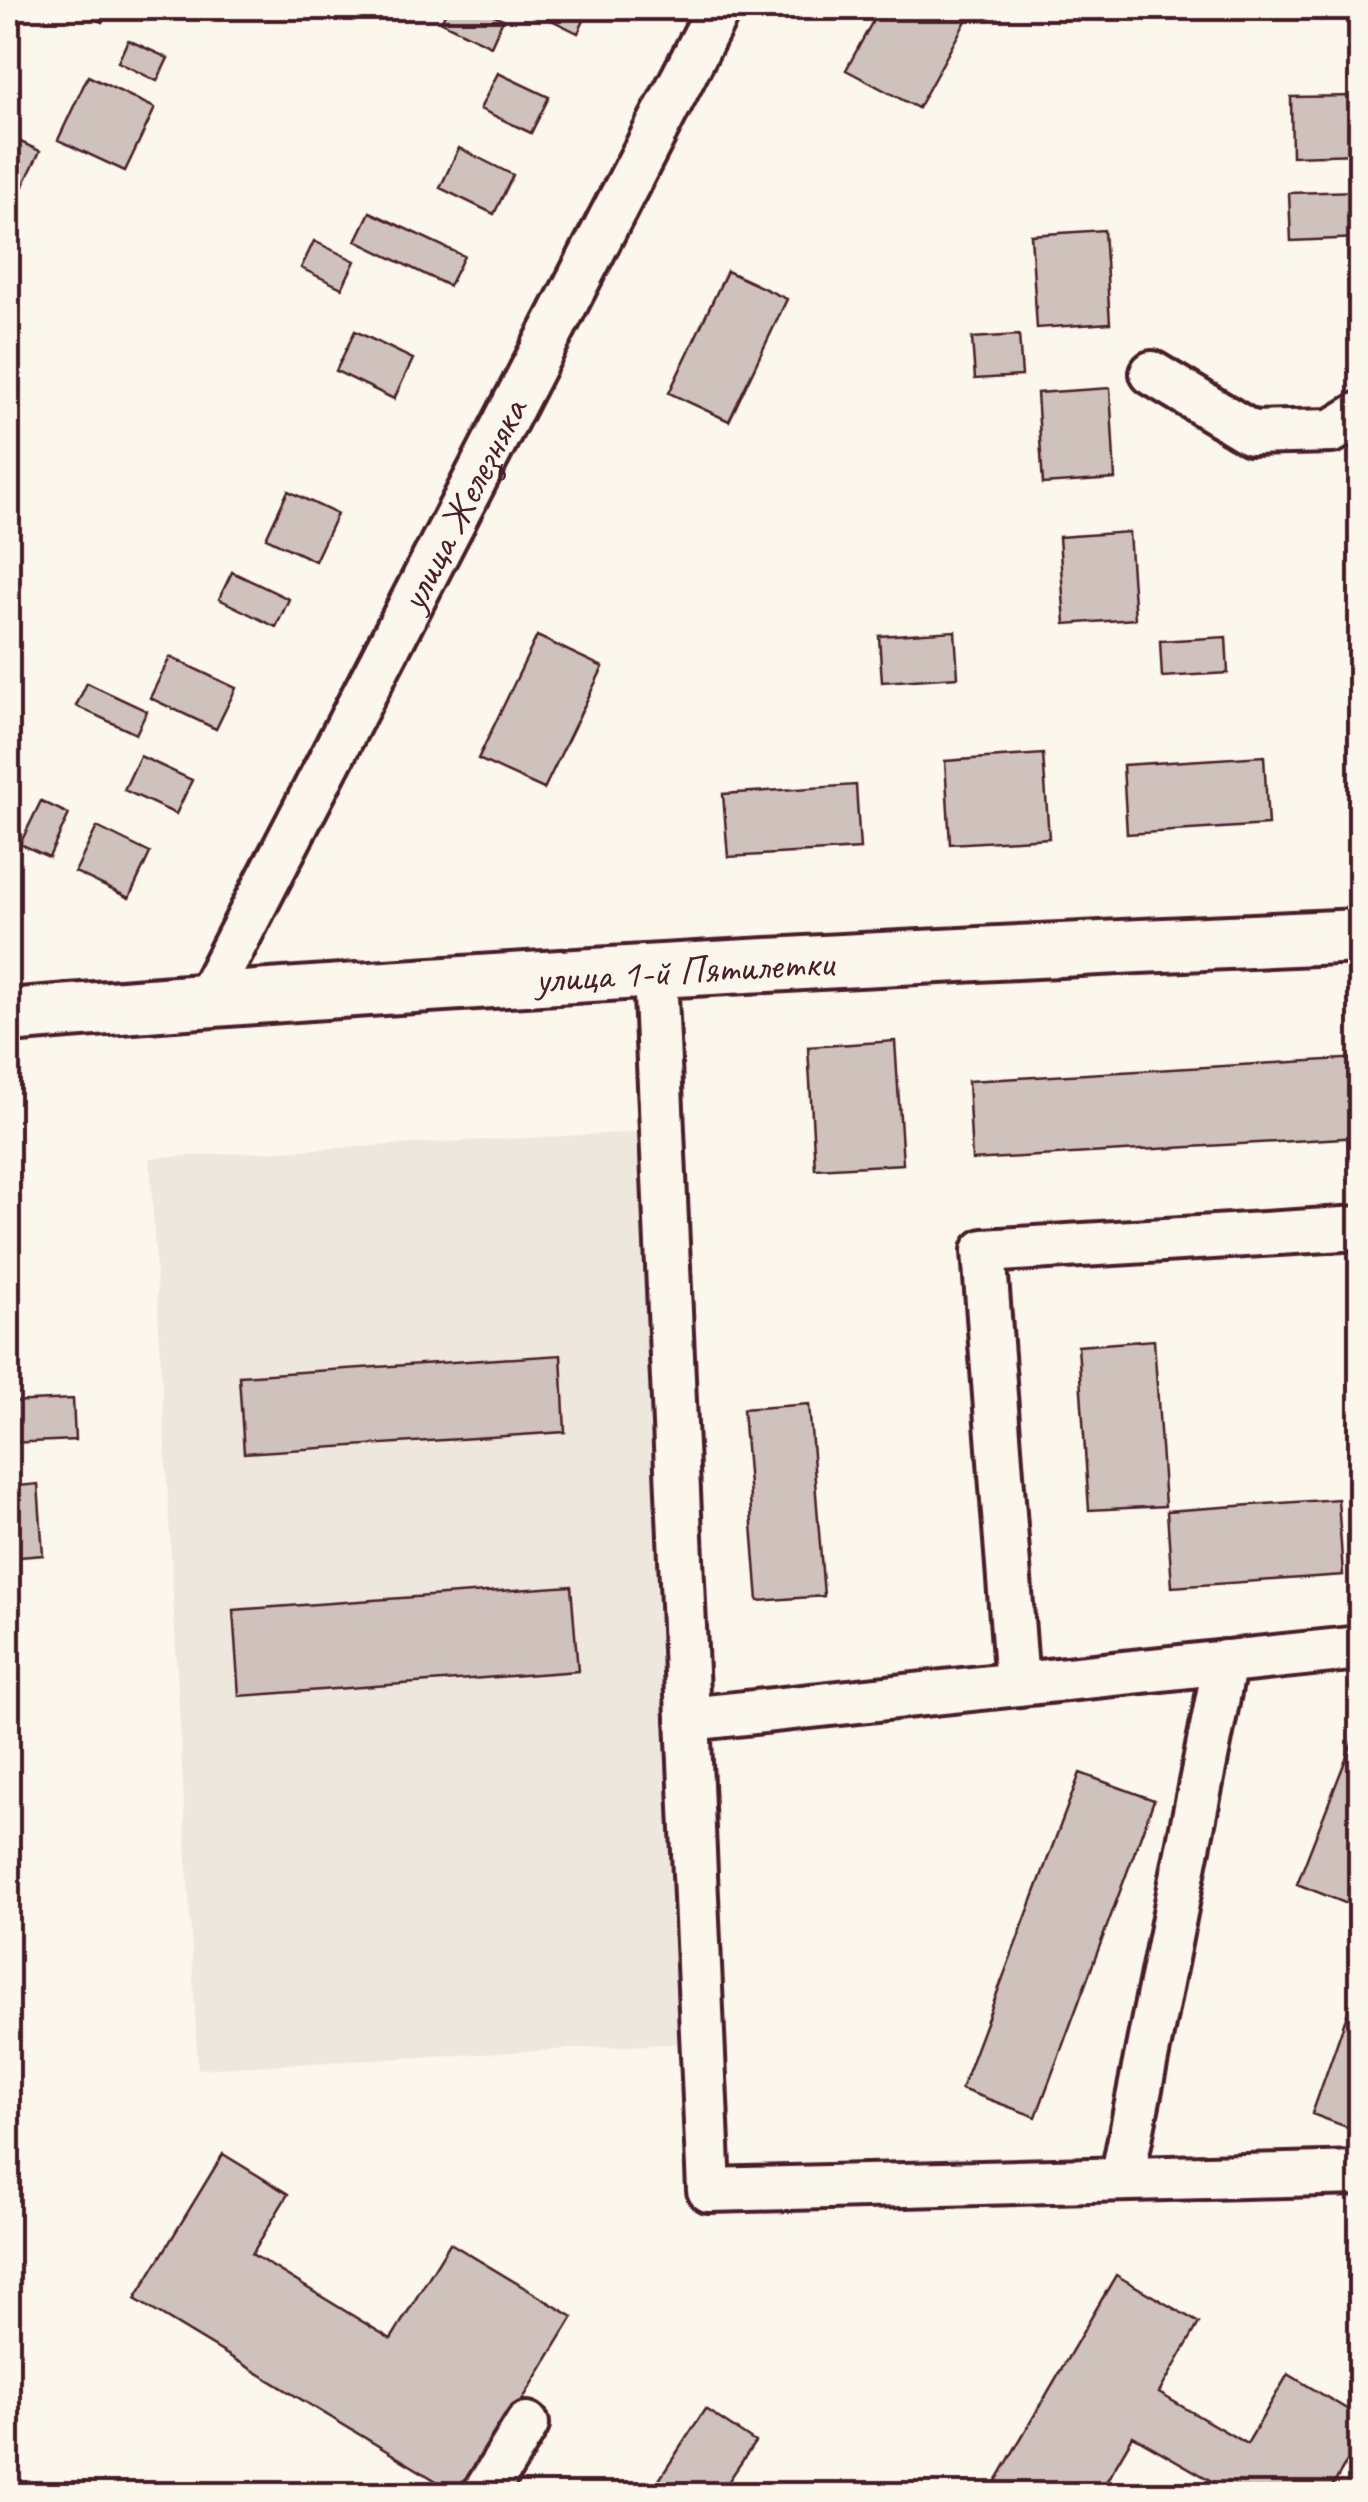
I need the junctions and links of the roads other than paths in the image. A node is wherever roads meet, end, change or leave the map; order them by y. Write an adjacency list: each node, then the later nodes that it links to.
1 (720, 8): 6 (lane, улица Железняка)
2 (1152, 373): 3 (lane)
3 (1360, 414)
4 (1360, 936): 5 (main road, улица 1-й Пятилетки)
5 (654, 973): 6 (main road, улица 1-й Пятилетки); 12 (lane)
6 (206, 1000): 7 (main road, улица 1-й Пятилетки)
7 (8, 1016)
8 (1360, 1228): 11 (lane)
9 (1360, 1648): 10 (lane)
10 (1225, 1662): 11 (lane); 14 (lane)
11 (1017, 1684): 12 (lane)
12 (688, 1719): 14 (lane)
13 (1360, 2173): 14 (lane)
14 (1122, 2180)
15 (527, 2424): 16 (lane)
16 (484, 2494)

